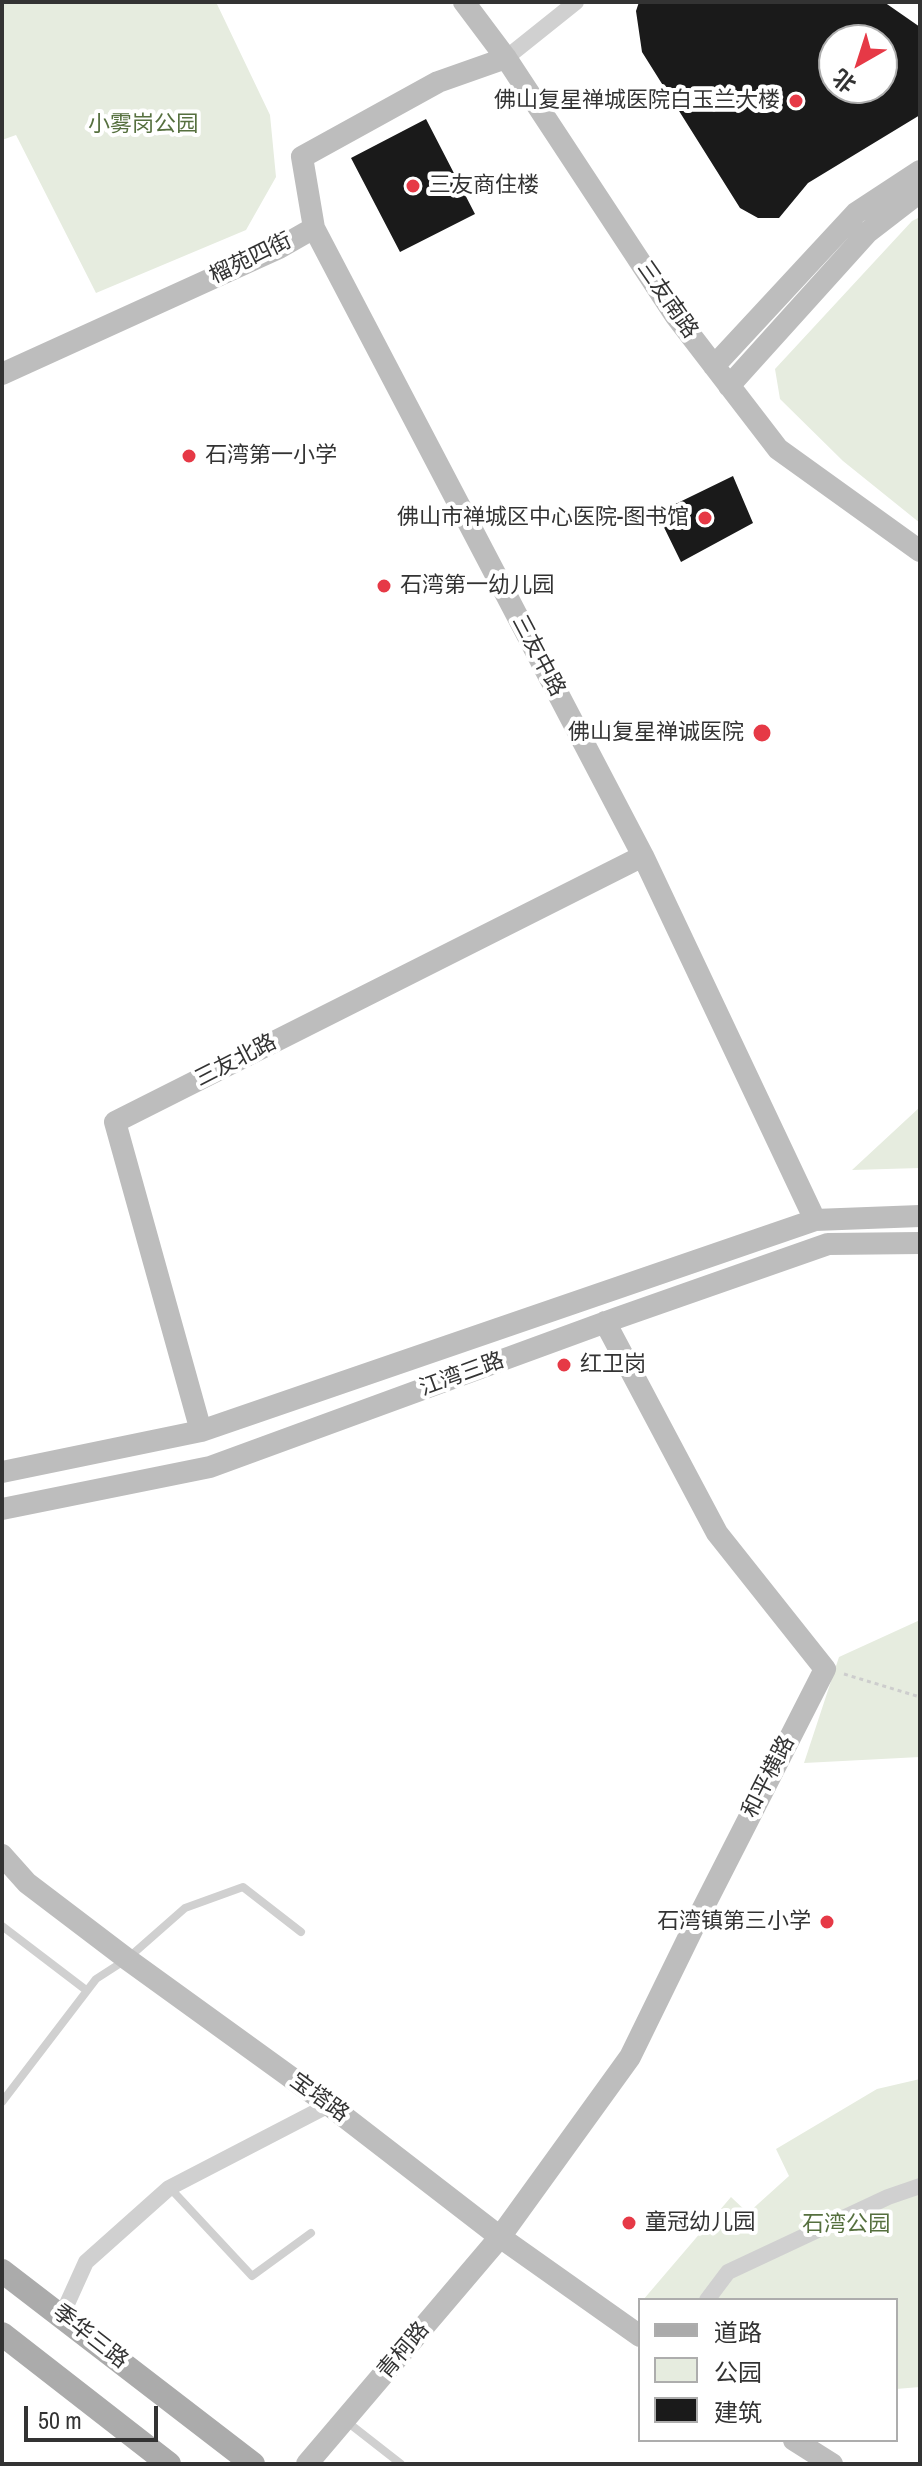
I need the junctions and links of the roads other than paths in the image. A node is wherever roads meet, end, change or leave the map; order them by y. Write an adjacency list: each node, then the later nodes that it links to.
1 (464, 2): 3 (street, 三友南路)
2 (576, 2): 3 (street)
3 (506, 58): 6 (street, 榴苑四街); 7 (street, 三友南路)
4 (920, 171): 7 (street)
5 (920, 192): 9 (street)
6 (314, 228): 8 (street, 榴苑四街); 11 (street, 三友中路)
7 (714, 366): 9 (street, 三友南路)
8 (2, 374)
9 (729, 386): 10 (street, 三友南路)
10 (920, 551)
11 (643, 856): 13 (street, 三友中路); 16 (street, 三友北路)
12 (920, 1216): 13 (street, 江湾三路)
13 (815, 1220): 16 (street, 江湾三路)
14 (920, 1243): 15 (street, 江湾三路)
15 (605, 1322): 18 (street, 江湾三路); 29 (street, 和平横路)
16 (201, 1431): 17 (street, 江湾三路)
17 (2, 1472)
18 (2, 1509)
19 (2, 1855): 22 (street, 宝塔路)
20 (2, 1926): 23 (lane)
21 (301, 1932): 22 (lane)
22 (127, 1959): 23 (lane); 25 (street, 宝塔路)
23 (86, 1990): 24 (lane)
24 (2, 2102)
25 (329, 2105): 27 (street); 29 (street, 宝塔路)
26 (920, 2186): 32 (street)
27 (169, 2188): 28 (lane); 33 (street)
28 (311, 2233)
29 (500, 2237): 35 (street, 宝塔路); 38 (street, 青柯路)
30 (2, 2255): 33 (main road)
31 (2, 2271): 33 (main road, 季华三路)
32 (708, 2298)
33 (62, 2315): 41 (main road, 季华三路)
34 (2, 2334): 37 (main road)
35 (638, 2335)
36 (2, 2342): 37 (main road)
37 (27, 2354): 40 (main road)
38 (346, 2421): 42 (street, 青柯路); 43 (lane)
39 (797, 2442): 44 (street)
40 (169, 2464)
41 (253, 2464)
42 (307, 2464)
43 (401, 2464)
44 (832, 2464)

